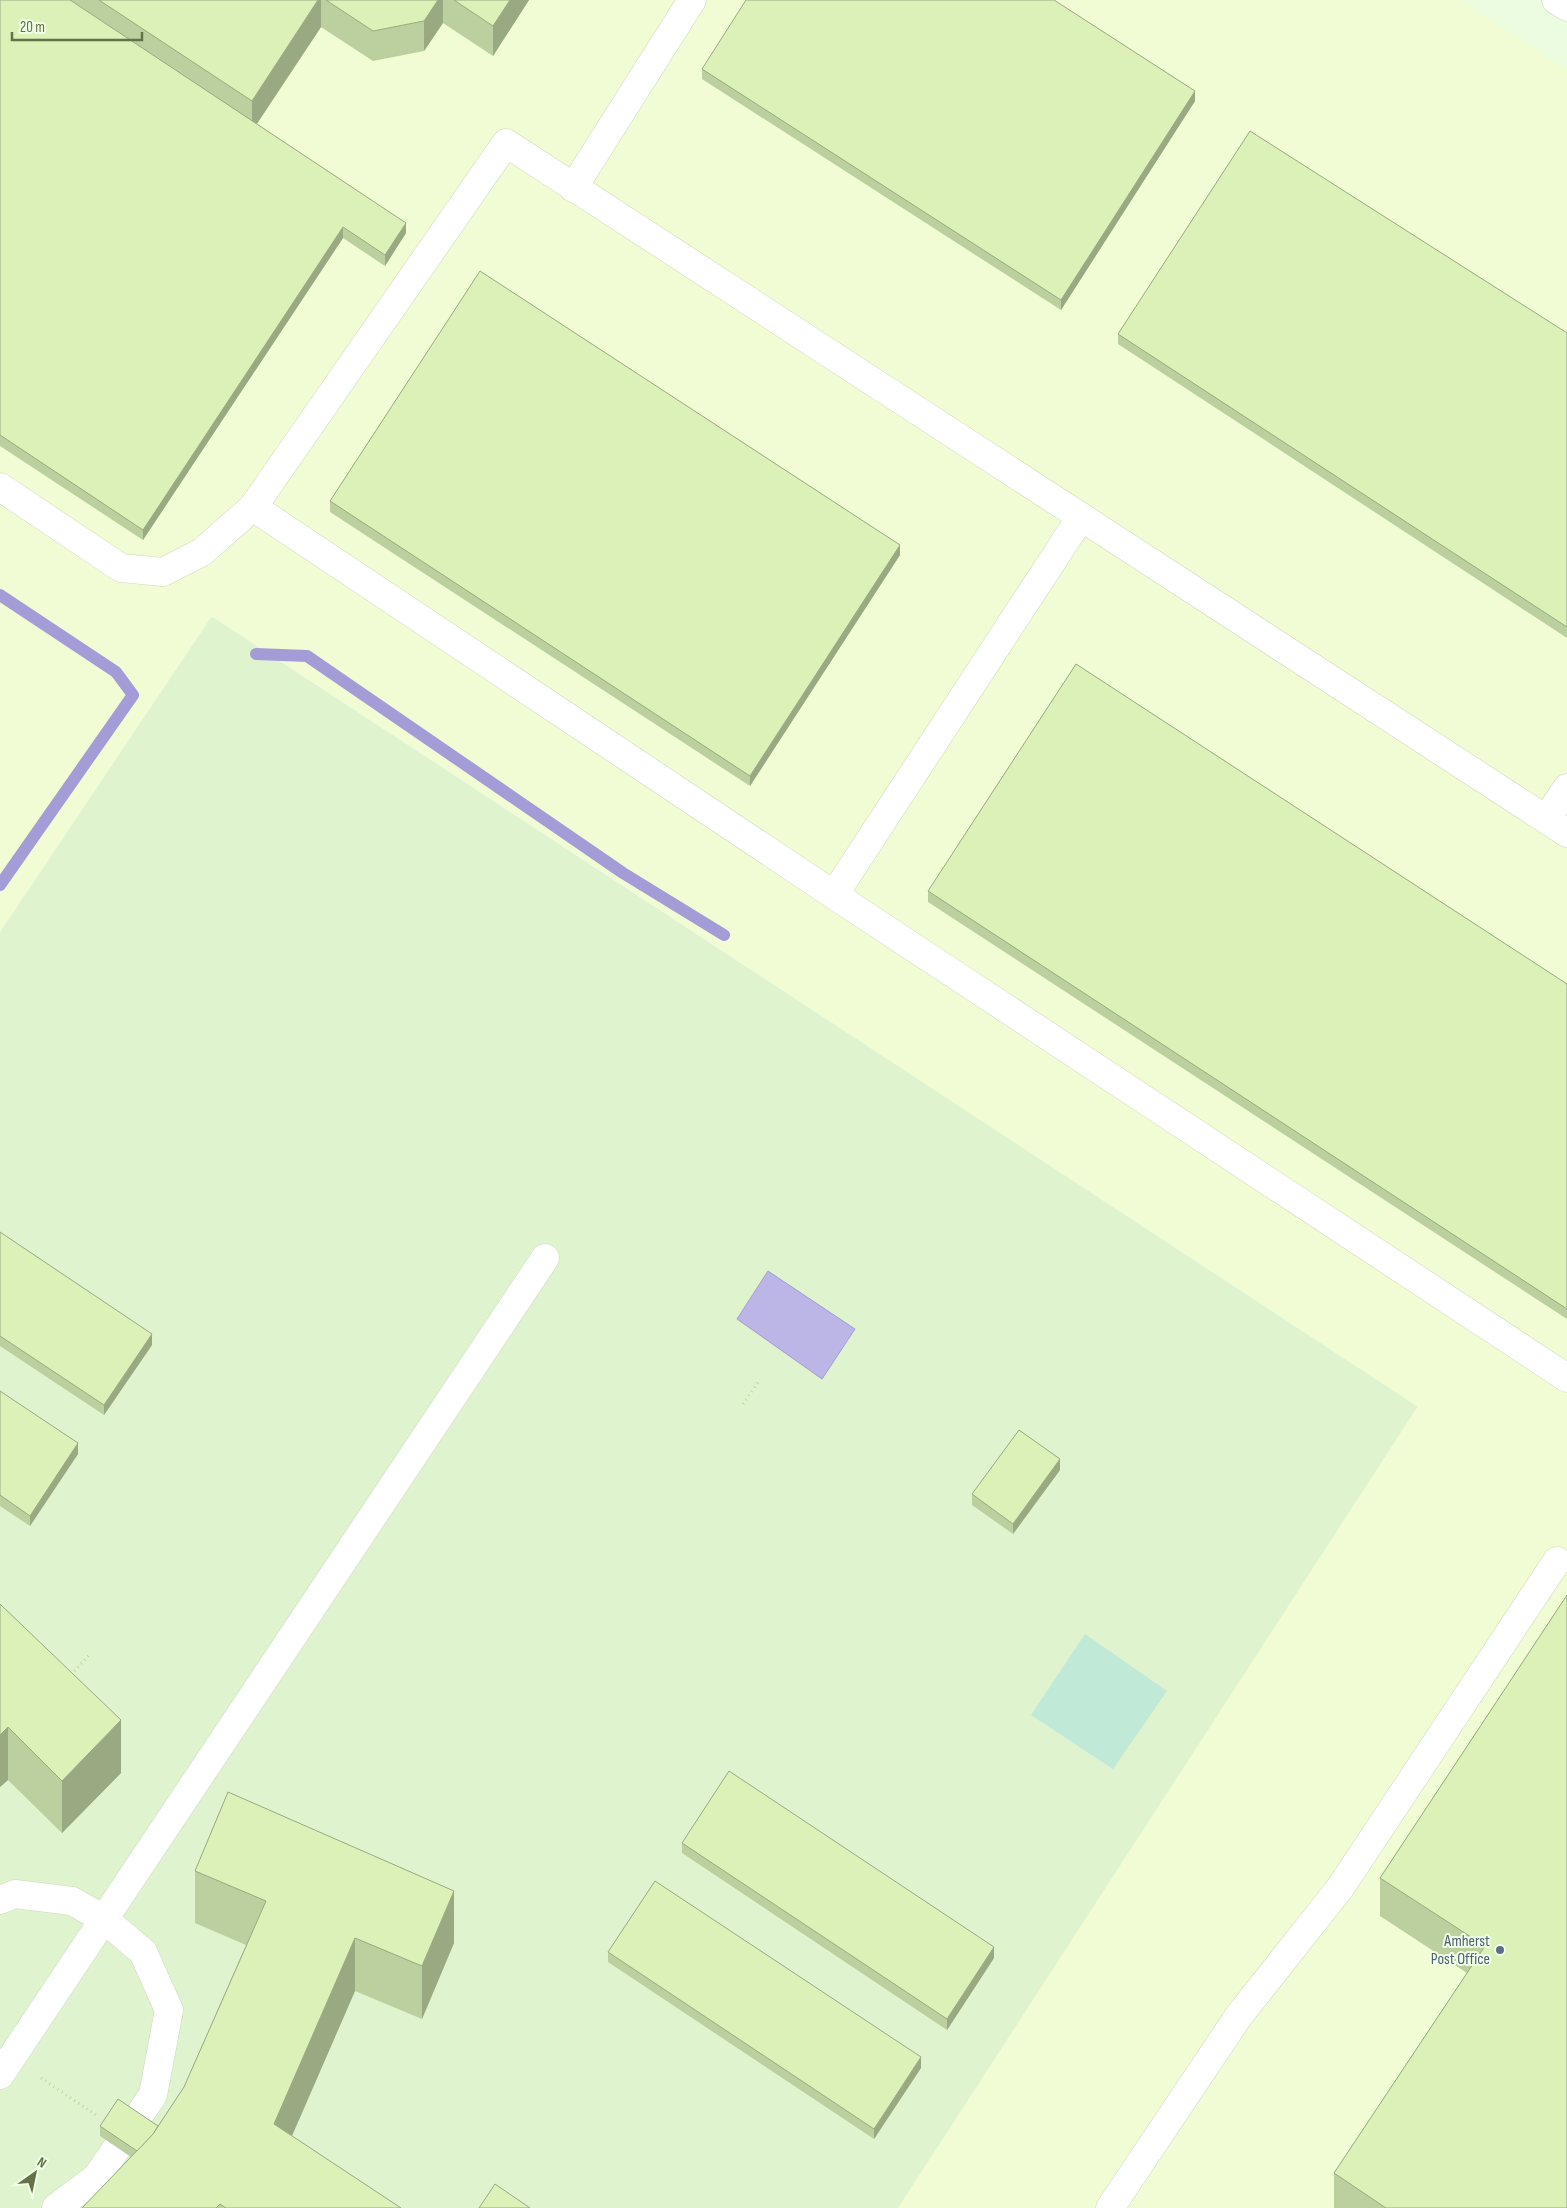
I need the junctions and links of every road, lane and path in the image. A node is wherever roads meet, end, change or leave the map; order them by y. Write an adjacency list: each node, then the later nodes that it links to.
1 (692, 0): 4 (street)
2 (1556, 0): 3 (street)
3 (1567, 7)
4 (573, 188): 6 (street); 7 (street)
5 (0, 487): 6 (street)
6 (253, 507): 10 (street)
7 (1081, 517): 9 (street); 10 (street)
8 (1567, 788): 9 (street)
9 (1557, 826)
10 (834, 895): 12 (street)
11 (544, 1258): 19 (street)
12 (1567, 1378)
13 (758, 1382): 14 (path)
14 (743, 1404)
15 (1557, 1561): 22 (street)
16 (89, 1656): 17 (path)
17 (66, 1681)
18 (0, 1900): 19 (street)
19 (104, 1919): 20 (street); 21 (street)
20 (0, 2076)
21 (56, 2208)
22 (1110, 2208)

